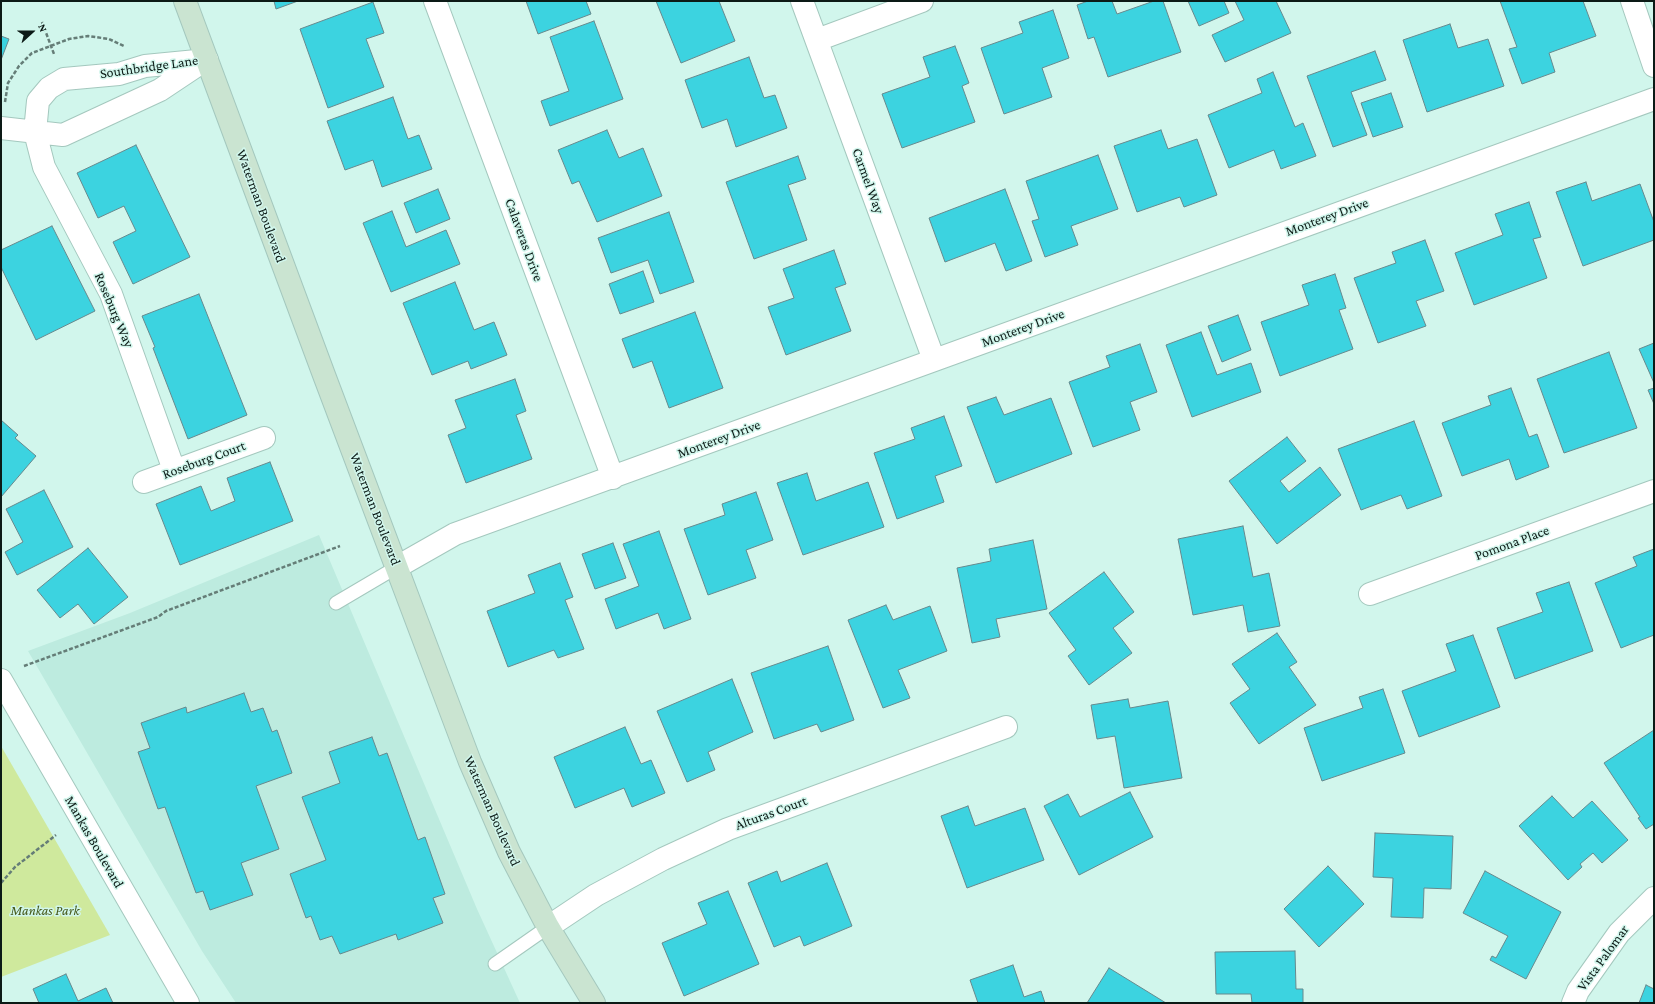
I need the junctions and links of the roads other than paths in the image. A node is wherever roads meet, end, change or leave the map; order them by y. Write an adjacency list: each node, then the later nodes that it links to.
1 (185, 1): 7 (main road, Waterman Boulevard)
2 (435, 1): 15 (street, Calaveras Drive)
3 (802, 1): 6 (street, Carmel Way)
4 (922, 1): 6 (street)
5 (1632, 1): 8 (street)
6 (817, 40): 12 (street, Carmel Way)
7 (207, 60): 11 (street, Southbridge Lane); 11 (street, Southbridge Lane); 18 (main road, Waterman Boulevard)
8 (1654, 66)
9 (1654, 99): 12 (street, Monterey Drive)
10 (1, 128): 11 (street, Southbridge Lane)
11 (35, 132): 14 (street, Roseburg Way)
12 (934, 360): 15 (street, Monterey Drive)
13 (264, 438): 14 (street, Roseburg Court)
14 (174, 470): 16 (street, Roseburg Court)
15 (613, 478): 18 (street, Monterey Drive)
16 (144, 482)
17 (1654, 491): 19 (street, Pomona Place)
18 (397, 567): 20 (lane); 24 (main road, Waterman Boulevard)
19 (1370, 594)
20 (336, 603)
21 (1, 680): 26 (street, Mankas Boulevard)
22 (1006, 727): 24 (street, Alturas Court)
23 (1654, 898): 28 (street, Vista Palomar)
24 (548, 927): 25 (lane); 27 (main road, Waterman Boulevard)
25 (495, 964)
26 (188, 1003)
27 (594, 1003)
28 (1573, 1003)

